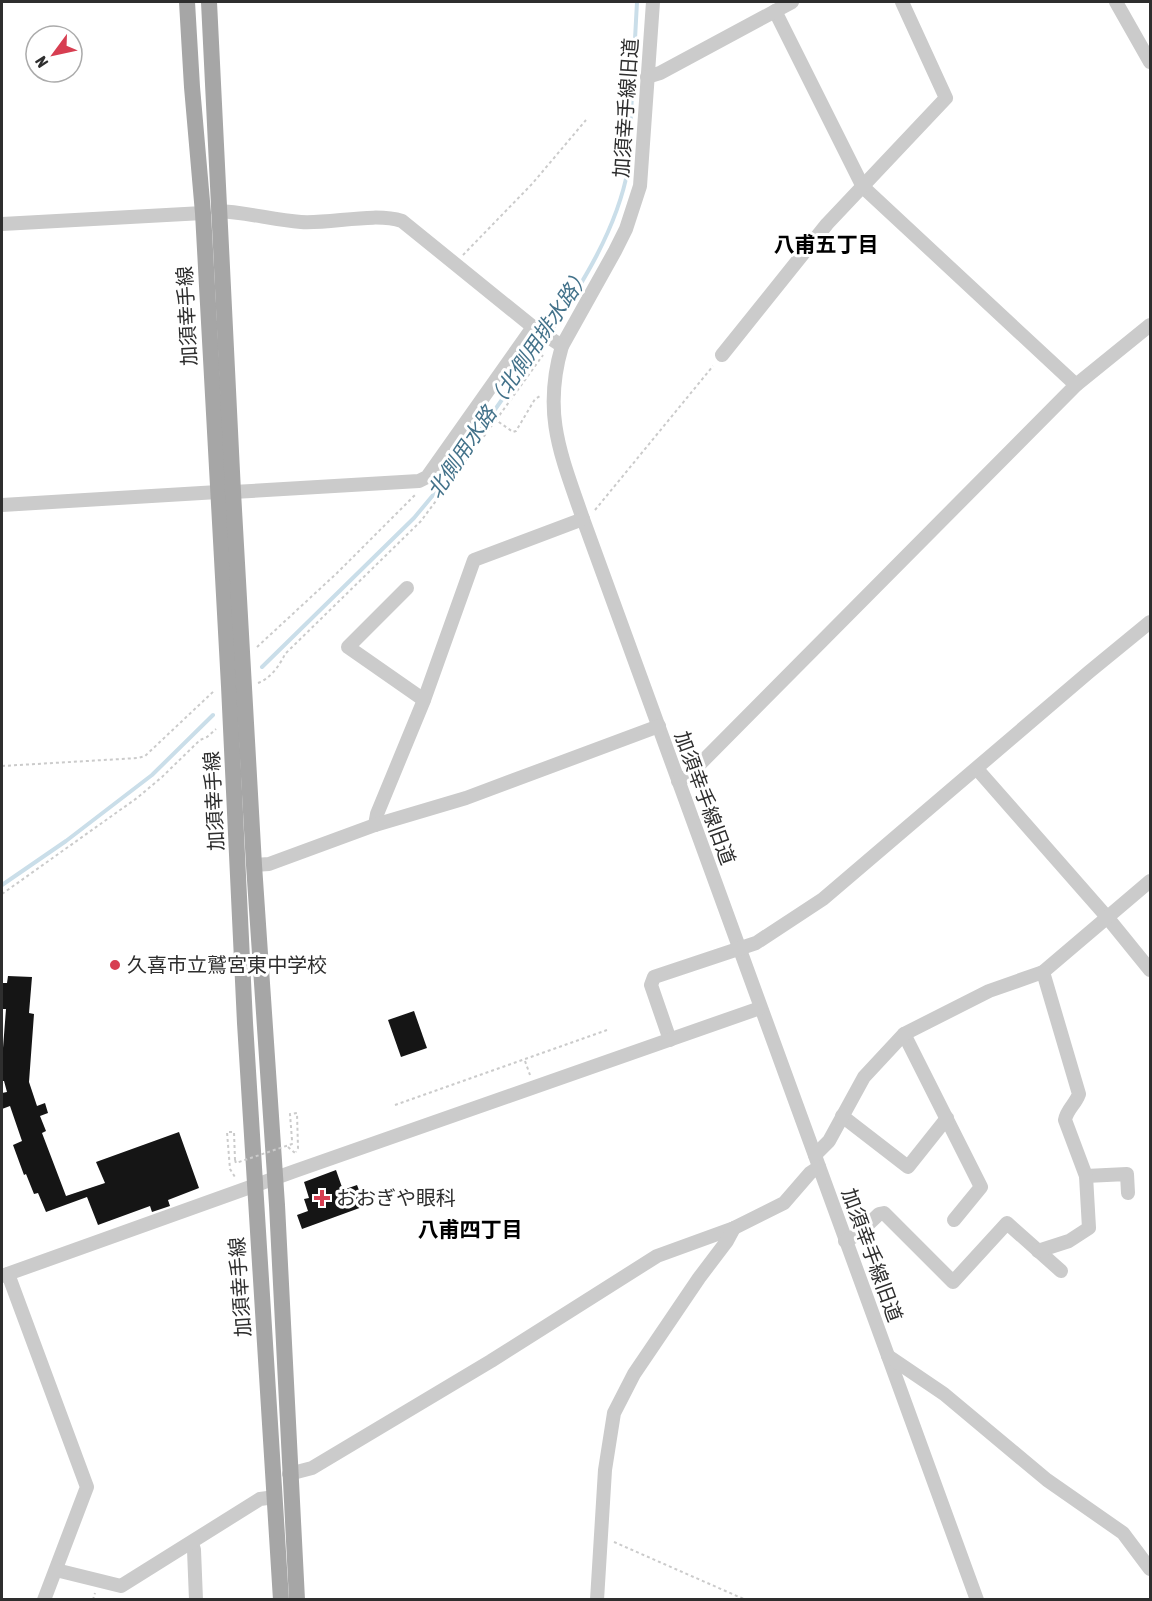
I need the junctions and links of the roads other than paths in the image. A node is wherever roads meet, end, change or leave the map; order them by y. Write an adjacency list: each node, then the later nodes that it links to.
1 (188, 2): 11 (main road, 加須幸手線)
2 (209, 2): 11 (main road, 加須幸手線)
3 (653, 2): 9 (street, 加須幸手線旧道)
4 (792, 2): 7 (street)
5 (902, 2): 10 (street)
6 (1116, 2): 8 (street)
7 (776, 11): 9 (street); 10 (street)
8 (1150, 62)
9 (647, 77): 15 (street, 加須幸手線旧道)
10 (863, 187): 16 (street); 17 (street)
11 (211, 212): 12 (street); 14 (street); 18 (main road, 加須幸手線)
12 (2, 224)
13 (1150, 325): 17 (street)
14 (536, 329): 15 (street); 18 (street)
15 (558, 344): 20 (street, 加須幸手線旧道)
16 (722, 355)
17 (1076, 385): 26 (street)
18 (226, 492): 19 (street); 28 (main road, 加須幸手線); 42 (main road, 加須幸手線)
19 (2, 505)
20 (583, 519): 23 (street); 24 (street, 加須幸手線旧道)
21 (407, 588): 23 (street)
22 (1150, 622): 25 (street)
23 (424, 700): 27 (street)
24 (659, 726): 26 (street, 加須幸手線旧道); 27 (street)
25 (977, 769): 30 (street); 31 (street)
26 (678, 782): 31 (street, 加須幸手線旧道)
27 (375, 825): 28 (street)
28 (254, 865): 41 (main road, 加須幸手線)
29 (1150, 881): 30 (street)
30 (1107, 917): 32 (street); 33 (street)
31 (738, 948): 34 (street, 加須幸手線旧道); 36 (street)
32 (1150, 970)
33 (1043, 972): 35 (street); 40 (street)
34 (760, 1008): 36 (street); 39 (street, 加須幸手線旧道)
35 (904, 1034): 37 (street); 38 (street)
36 (670, 1040): 41 (street)
37 (843, 1116): 38 (street); 39 (street)
38 (947, 1118): 44 (street)
39 (817, 1161): 45 (street); 46 (street, 加須幸手線旧道)
40 (1086, 1176): 43 (street); 47 (street)
41 (276, 1178): 42 (street); 51 (main road, 加須幸手線)
42 (255, 1185): 49 (street); 52 (main road, 加須幸手線)
43 (1128, 1193)
44 (954, 1220)
45 (734, 1228): 51 (street); 60 (street)
46 (845, 1241): 47 (street); 50 (street, 加須幸手線旧道)
47 (1038, 1251): 48 (street)
48 (1061, 1271)
49 (5, 1275): 55 (street)
50 (888, 1356): 54 (street); 61 (street, 加須幸手線旧道)
51 (290, 1474): 59 (main road, 加須幸手線)
52 (275, 1497): 53 (street); 58 (main road, 加須幸手線)
53 (192, 1543): 55 (street); 56 (street)
54 (1150, 1569)
55 (56, 1570): 57 (street)
56 (196, 1593)
57 (44, 1599)
58 (281, 1599)
59 (297, 1599)
60 (597, 1599)
61 (977, 1599)

